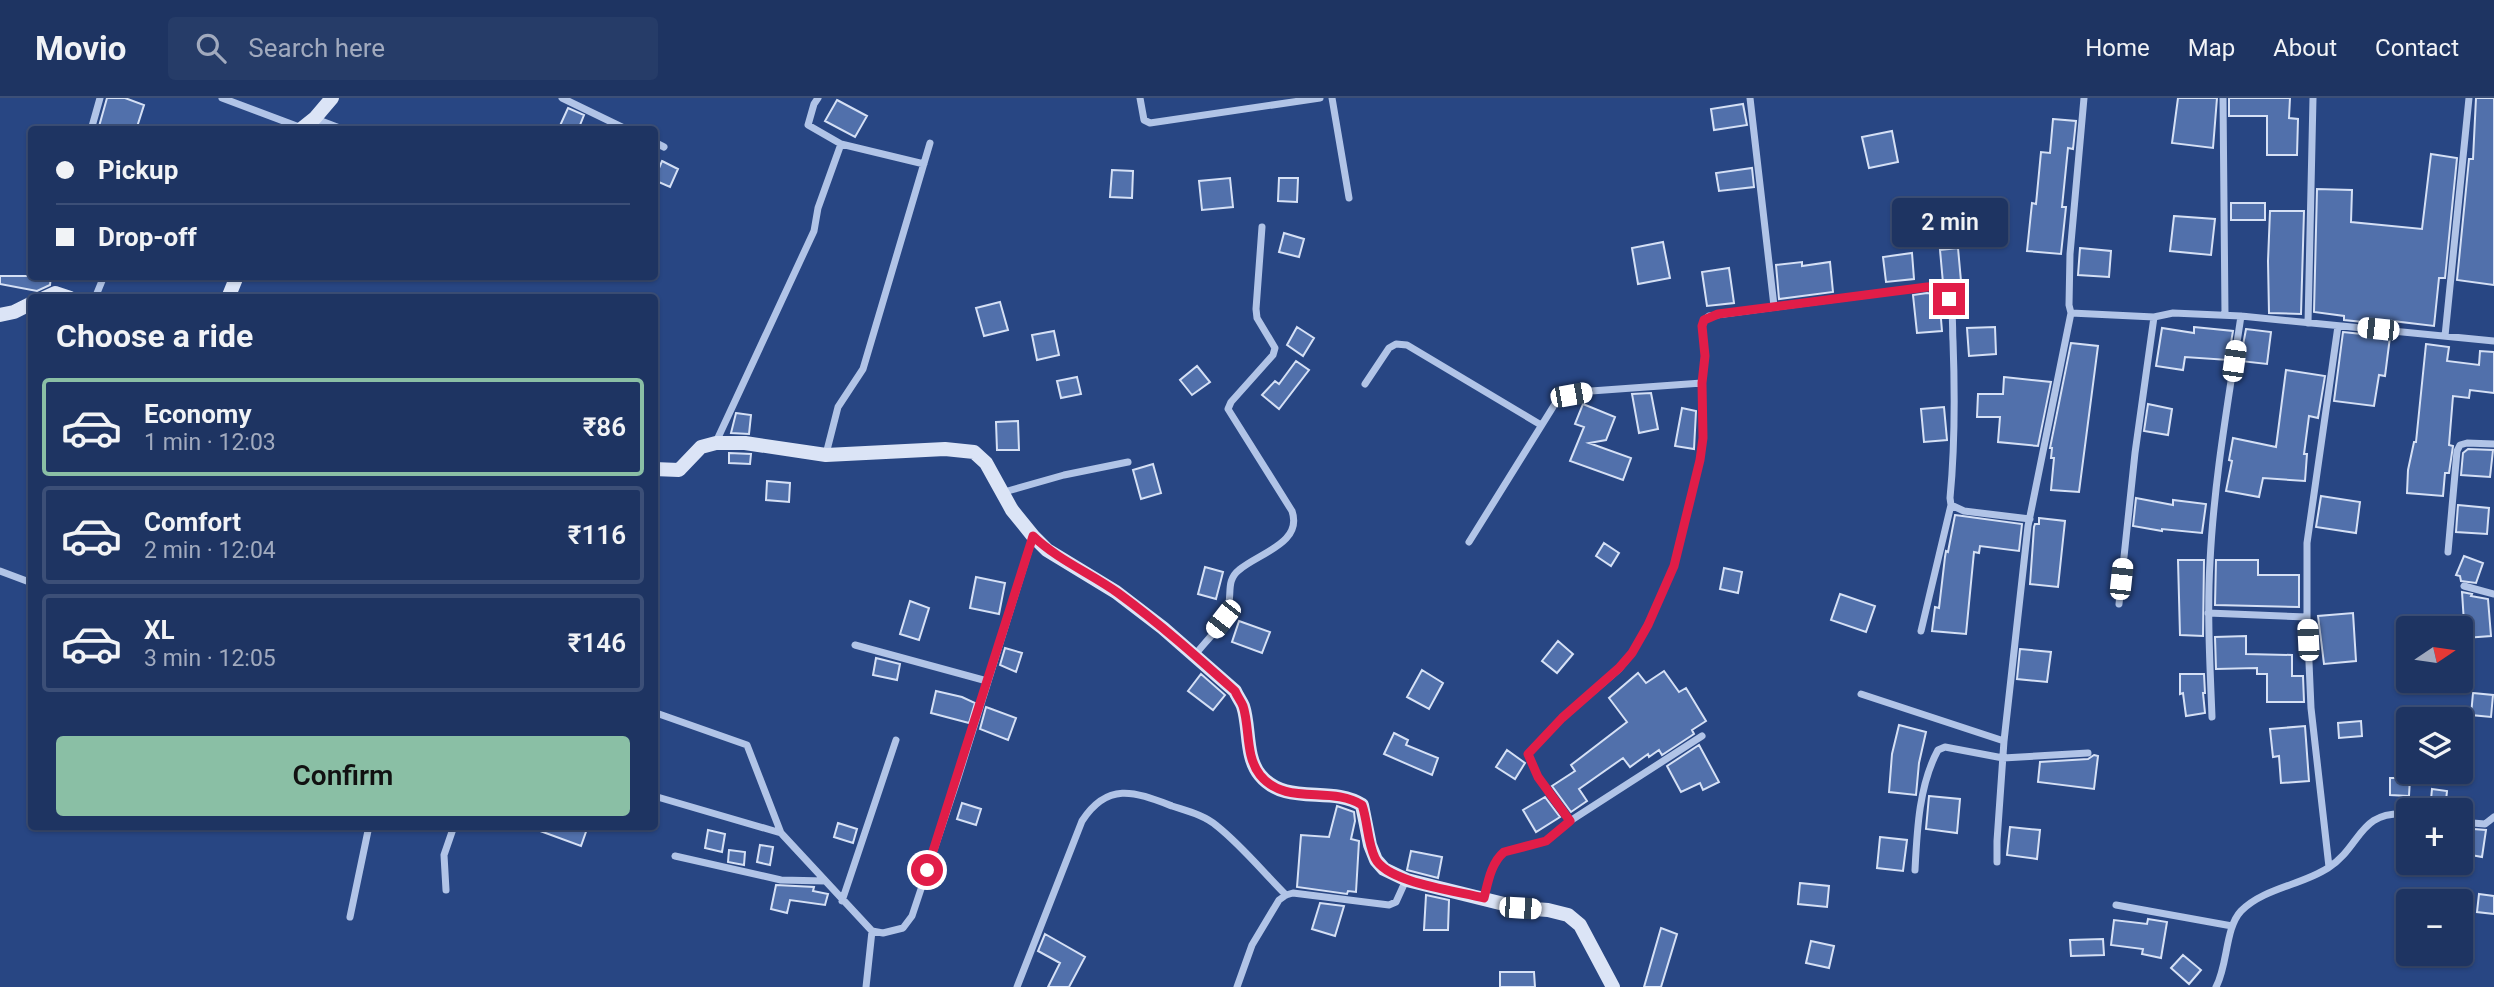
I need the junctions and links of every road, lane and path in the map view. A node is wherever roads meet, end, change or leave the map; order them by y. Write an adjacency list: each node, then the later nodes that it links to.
1 (100, 98): 15 (street)
2 (222, 98): 16 (street)
3 (332, 98): 14 (street)
4 (562, 98): 19 (street)
5 (818, 98): 22 (street)
6 (1140, 98): 7 (street)
7 (1320, 98)
8 (1332, 98): 25 (street)
9 (1750, 98): 28 (street)
10 (2084, 98): 29 (street)
11 (2223, 98): 31 (street)
12 (2313, 98): 34 (street)
13 (2469, 98): 36 (street)
14 (315, 118): 17 (street); 18 (street)
15 (92, 126)
16 (293, 126)
17 (305, 126)
18 (335, 126)
19 (620, 126)
20 (930, 143): 24 (street)
21 (658, 144): 23 (street)
22 (841, 144): 24 (street); 41 (street)
23 (664, 147)
24 (924, 164): 43 (street)
25 (1349, 198)
26 (1262, 227): 61 (street)
27 (28, 305): 30 (street)
28 (1774, 306): 38 (street); 47 (street)
29 (2071, 313): 33 (street); 48 (street)
30 (0, 315)
31 (2225, 316): 32 (street); 33 (street)
32 (2241, 316): 34 (street); 57 (street)
33 (2154, 317): 56 (street)
34 (2308, 323): 35 (street)
35 (2338, 326): 36 (street); 58 (street)
36 (2445, 336): 37 (street)
37 (2494, 341)
38 (1702, 383): 40 (street); 73 (street)
39 (1365, 384): 40 (street)
40 (1541, 425): 50 (street)
41 (716, 443): 43 (street); 45 (street)
42 (2494, 444): 51 (street)
43 (825, 455): 46 (street)
44 (1128, 462): 46 (street)
45 (658, 469)
46 (1004, 492): 49 (street)
47 (1951, 506): 48 (street); 59 (street)
48 (2030, 519): 68 (street)
49 (1033, 536): 61 (street); 62 (street)
50 (1469, 542)
51 (2448, 552)
52 (0, 571): 53 (street)
53 (28, 582)
54 (2464, 586): 55 (street)
55 (2494, 594)
56 (2119, 604)
57 (2208, 613): 58 (street); 65 (street)
58 (2307, 617): 81 (street)
59 (1921, 631)
60 (855, 645): 62 (street)
61 (1194, 655): 83 (street)
62 (987, 681): 92 (street)
63 (1861, 694): 68 (street)
64 (659, 714): 78 (street)
65 (2212, 718)
66 (1702, 736): 73 (street)
67 (896, 740): 88 (street)
68 (2004, 741): 70 (street)
69 (2088, 753): 70 (street)
70 (2003, 758): 80 (street); 82 (street)
71 (658, 797): 78 (street)
72 (2396, 812): 81 (street)
73 (1570, 821): 87 (street)
74 (2493, 821): 75 (street)
75 (2473, 824)
76 (368, 830): 90 (street)
77 (453, 830): 85 (street)
78 (782, 834): 84 (street)
79 (675, 856): 84 (street)
80 (1997, 862)
81 (2329, 867): 91 (street)
82 (1915, 870)
83 (1407, 880): 86 (street); 87 (street)
84 (825, 881): 88 (street)
85 (446, 890)
86 (1286, 895): 94 (street); 95 (street)
87 (1484, 898): 96 (street)
88 (842, 901): 92 (street)
89 (2116, 905): 91 (street)
90 (350, 917)
91 (2232, 926): 97 (street)
92 (872, 931): 93 (street)
93 (866, 987)
94 (1017, 987)
95 (1237, 987)
96 (1613, 987)
97 (2216, 987)

